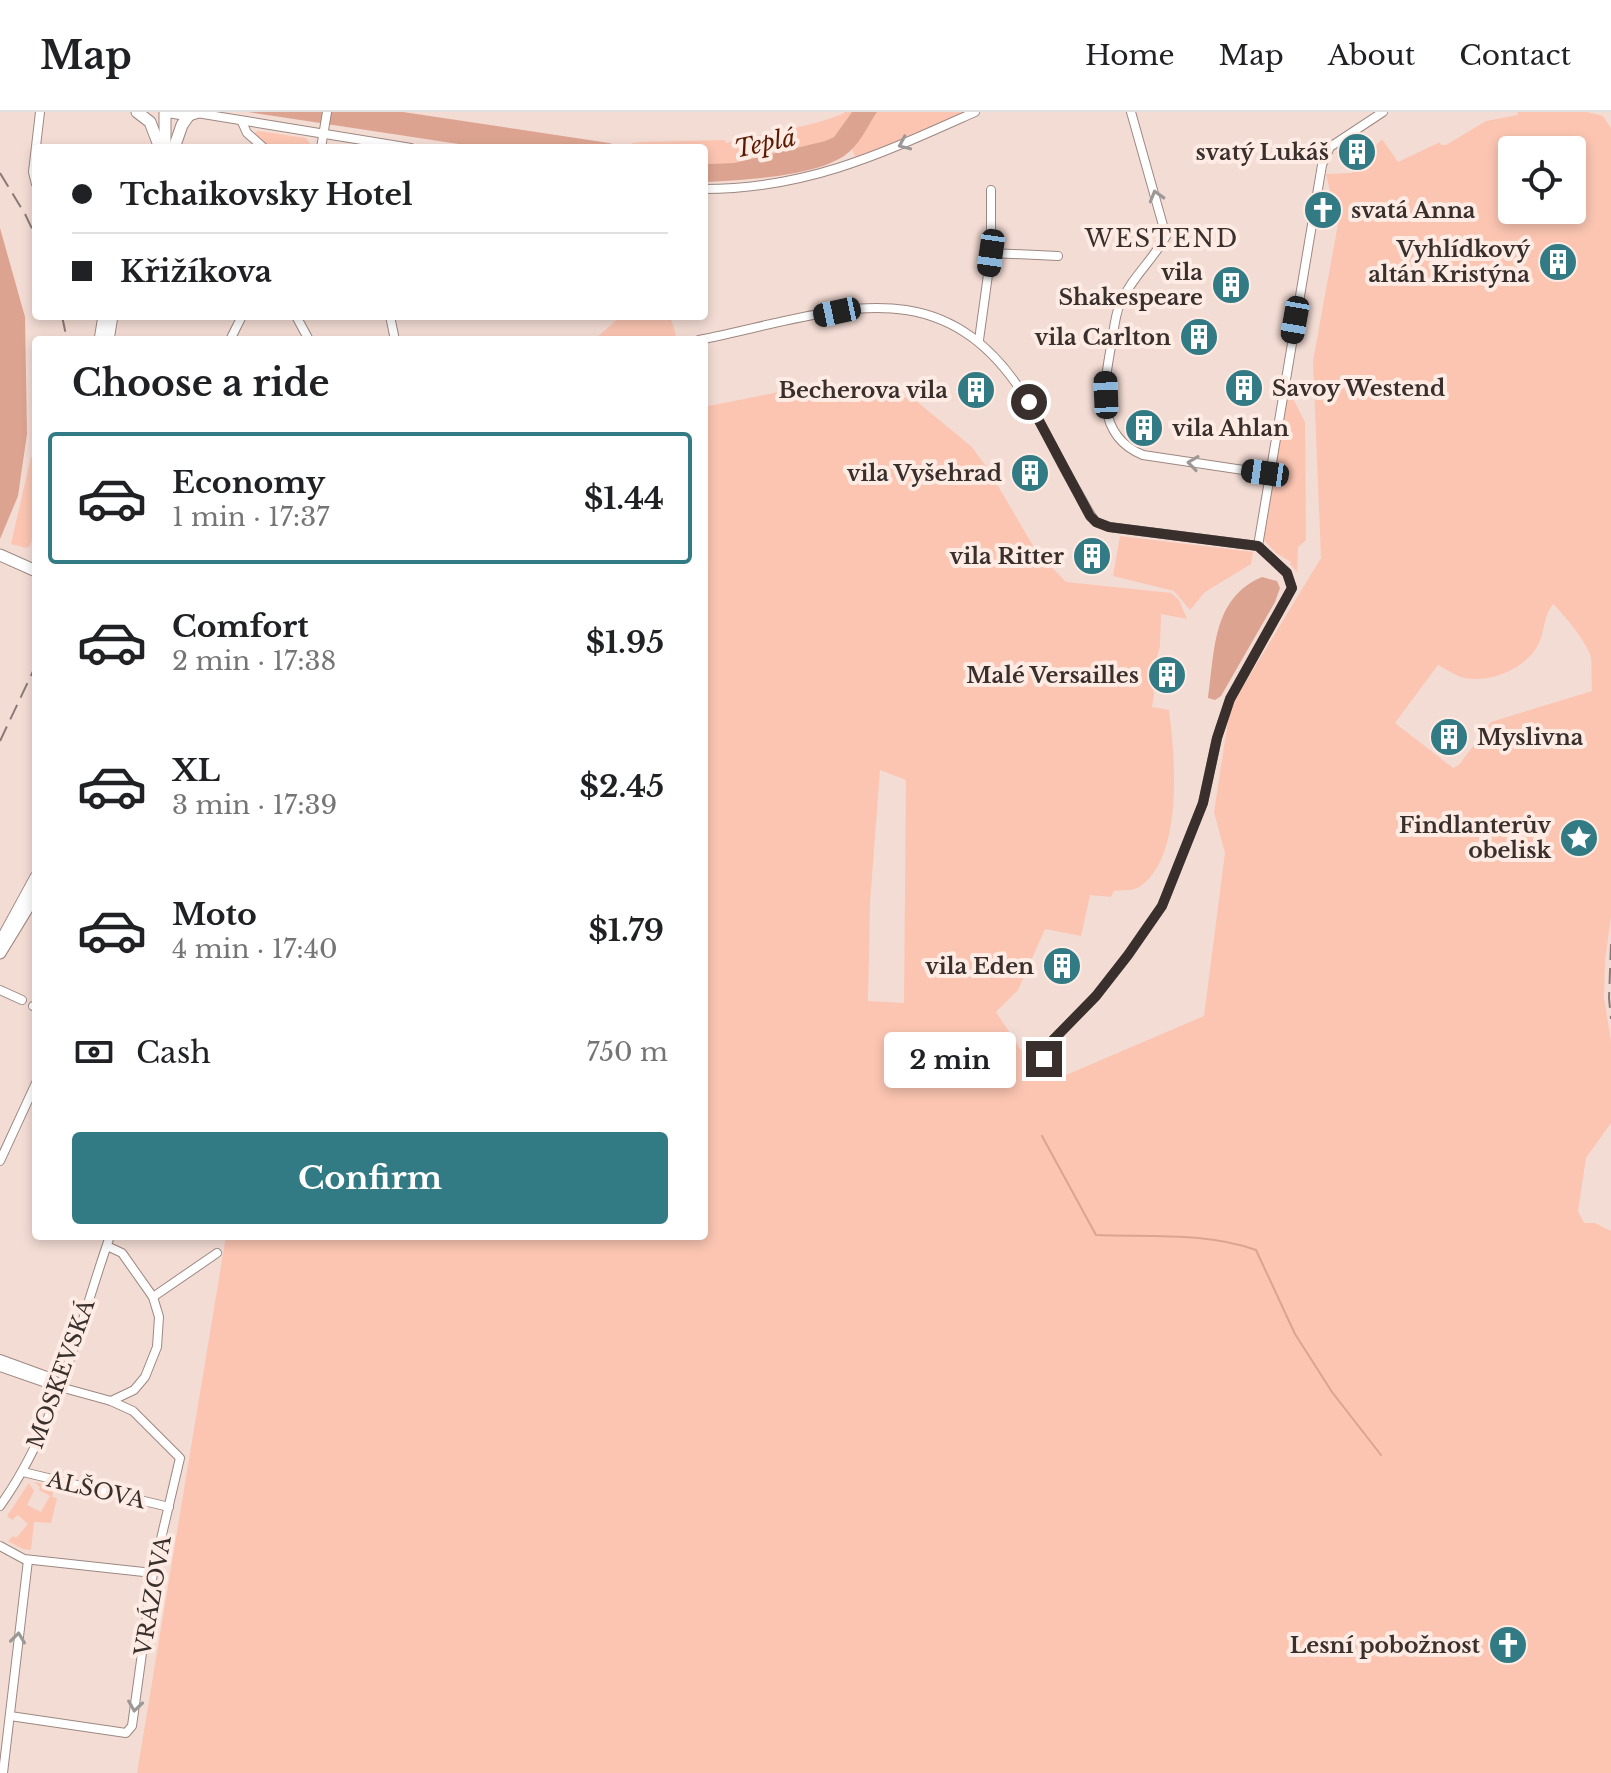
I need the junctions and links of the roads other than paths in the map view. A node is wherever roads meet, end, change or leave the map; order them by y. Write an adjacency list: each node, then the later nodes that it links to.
1 (40, 112): 12 (street)
2 (137, 112): 13 (street)
3 (168, 112): 8 (street); 14 (street)
4 (327, 112): 11 (street)
5 (975, 112): 19 (street, one-way to 19)
6 (1131, 112): 25 (street, one-way to 6)
7 (1383, 112): 25 (street)
8 (195, 113): 9 (street); 15 (street)
9 (226, 114): 10 (street)
10 (242, 122): 11 (street); 16 (street)
11 (324, 135): 17 (street); 18 (street)
12 (36, 144)
13 (160, 144)
14 (163, 144)
15 (175, 144)
16 (259, 144)
17 (322, 144)
18 (384, 144)
19 (708, 189)
20 (991, 190): 21 (street)
21 (991, 253): 22 (street); 24 (street)
22 (1058, 256)
23 (708, 338): 24 (street)
24 (979, 340): 26 (street)
25 (1270, 474): 26 (street)
26 (1258, 546): 35 (street)
27 (0, 555): 28 (street)
28 (32, 569)
29 (32, 884): 31 (street)
30 (32, 901): 32 (street)
31 (0, 943)
32 (0, 953)
33 (0, 990): 34 (street)
34 (22, 1000)
35 (1044, 1059)
36 (32, 1092): 37 (street)
37 (0, 1161)
38 (109, 1240): 39 (street, MOSKEVSKÁ)
39 (107, 1246): 41 (street); 44 (street, MOSKEVSKÁ)
40 (217, 1253): 41 (street)
41 (153, 1297): 45 (street)
42 (0, 1359): 44 (street)
43 (0, 1367): 44 (street)
44 (61, 1386): 46 (street); 48 (street, MOSKEVSKÁ)
45 (134, 1390): 46 (street); 47 (street)
46 (111, 1401): 47 (street)
47 (133, 1411): 50 (street, VRÁZOVA)
48 (23, 1472): 49 (street, MOSKEVSKÁ); 50 (street, ALŠOVA)
49 (0, 1506)
50 (169, 1507): 53 (street, VRÁZOVA)
51 (0, 1546): 52 (street)
52 (28, 1560): 53 (street); 54 (street, one-way to 52)
53 (153, 1573): 54 (street, VRÁZOVA, one-way to 54)
54 (10, 1716): 55 (street)
55 (3, 1773)

